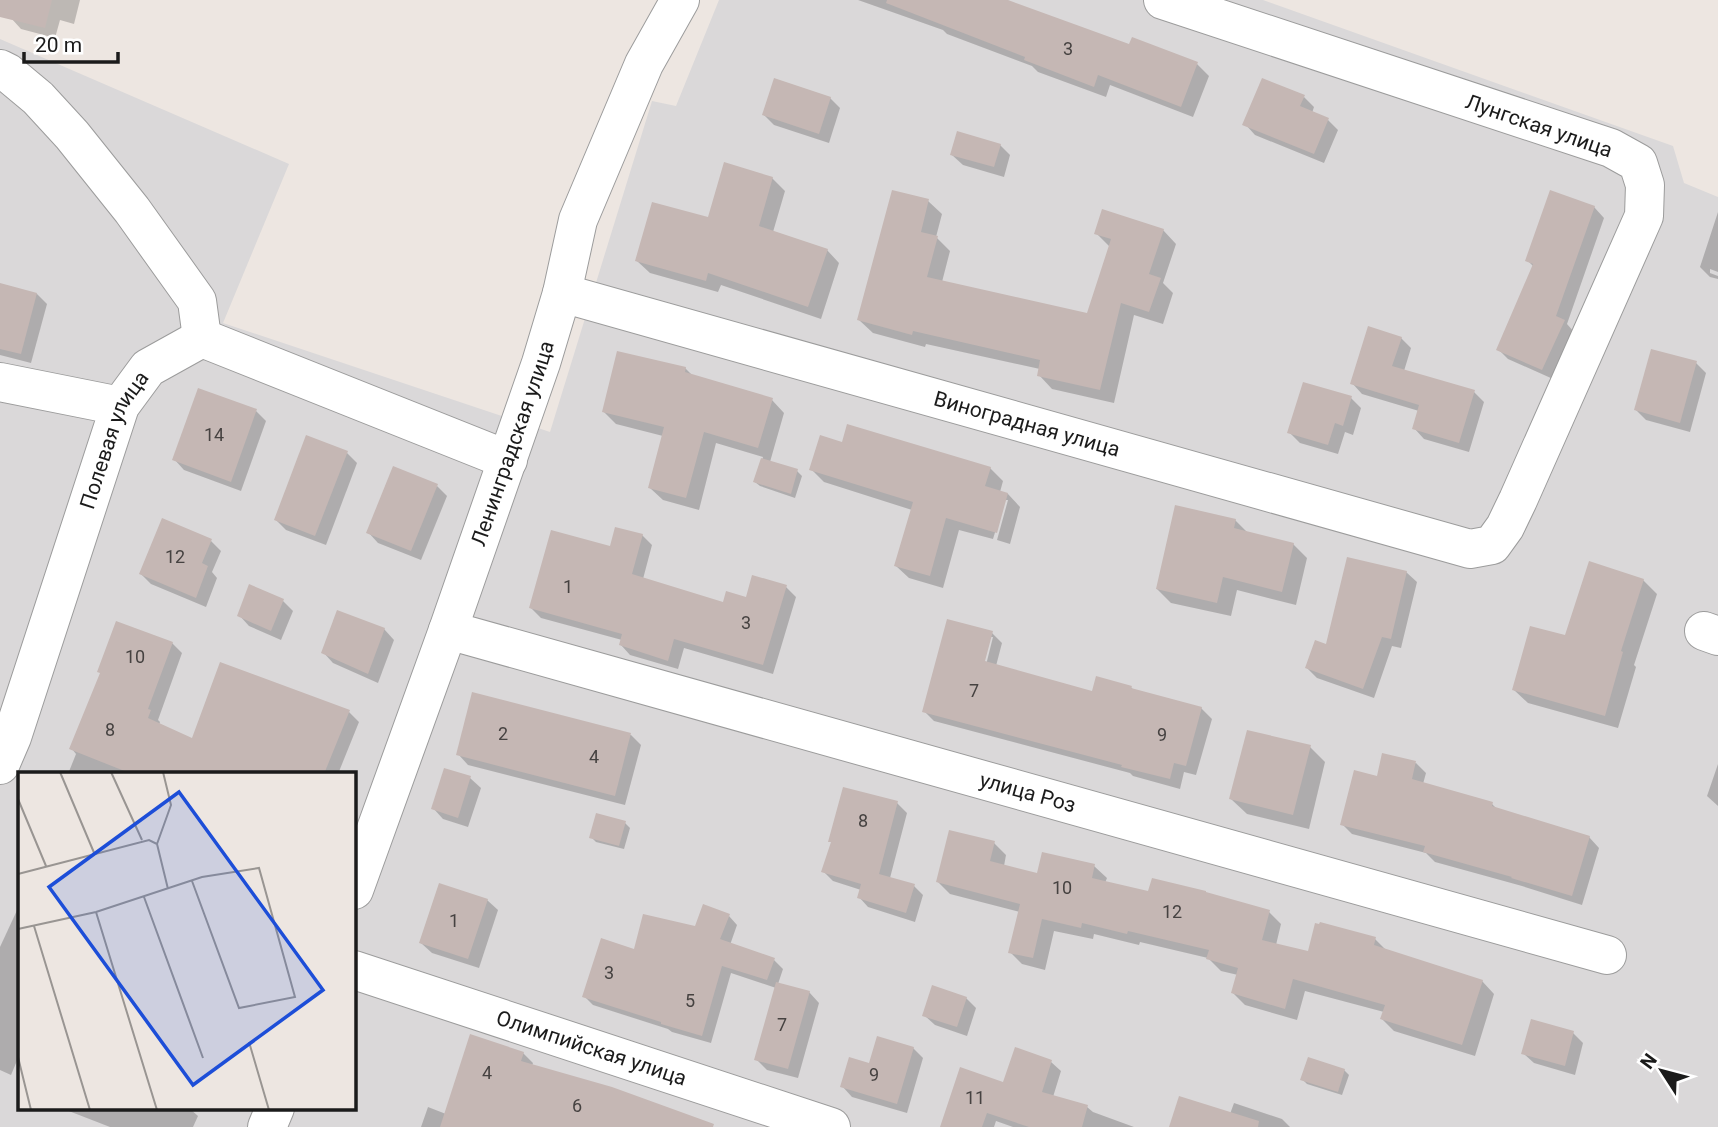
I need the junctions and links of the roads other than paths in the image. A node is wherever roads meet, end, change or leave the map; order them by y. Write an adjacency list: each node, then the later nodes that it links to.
1 (680, 0): 4 (street, Ленинградская улица)
2 (1163, 0): 9 (street, Лунгская улица)
3 (0, 69): 5 (street)
4 (562, 293): 8 (street, Ленинградская улица); 9 (street, Виноградная улица)
5 (202, 338): 7 (street, Полевая улица); 8 (street)
6 (0, 382): 7 (street)
7 (120, 406): 11 (street, Полевая улица)
8 (508, 460): 10 (street, Ленинградская улица)
9 (1492, 545)
10 (448, 630): 12 (street, Ленинградская улица); 13 (street, улица Роз)
11 (4, 745)
12 (355, 887)
13 (1607, 955)
14 (355, 970): 17 (street, Олимпийская улица)
15 (274, 1110): 16 (street)
16 (267, 1127)
17 (831, 1127)

